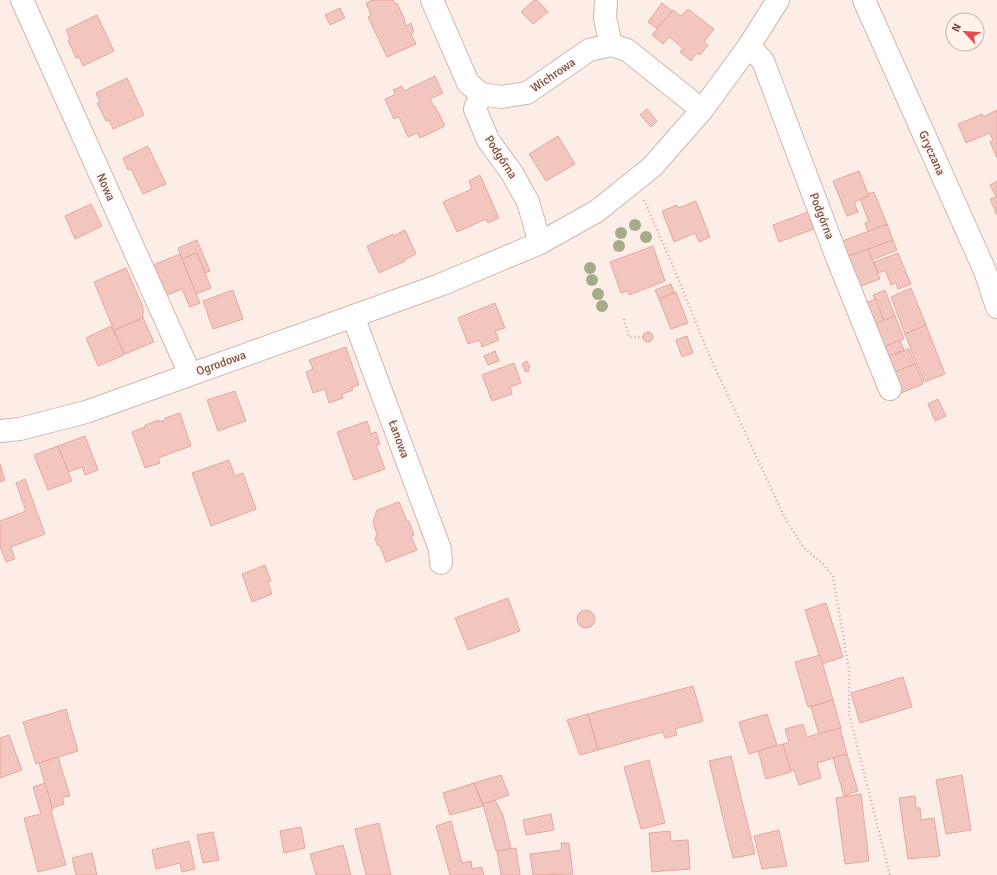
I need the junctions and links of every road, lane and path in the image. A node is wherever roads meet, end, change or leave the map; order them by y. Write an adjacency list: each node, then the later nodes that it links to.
1 (22, 0): 16 (street, Nowa)
2 (432, 0): 8 (street)
3 (606, 0): 6 (street)
4 (778, 0): 7 (street)
5 (864, 0): 12 (street, Gryczana)
6 (611, 46): 8 (street, Wichrowa); 9 (street, Wichrowa)
7 (748, 46): 9 (street); 17 (street, Podgórna)
8 (481, 94): 11 (street, Podgórna)
9 (702, 110): 10 (street)
10 (635, 181): 11 (street); 20 (path)
11 (540, 243): 13 (street, Ogrodowa)
12 (997, 307)
13 (353, 316): 16 (street, Ogrodowa); 19 (street, Łanowa)
14 (624, 319): 15 (path)
15 (643, 337)
16 (190, 374): 18 (street, Ogrodowa)
17 (890, 389)
18 (0, 431)
19 (441, 563)
20 (890, 875)

